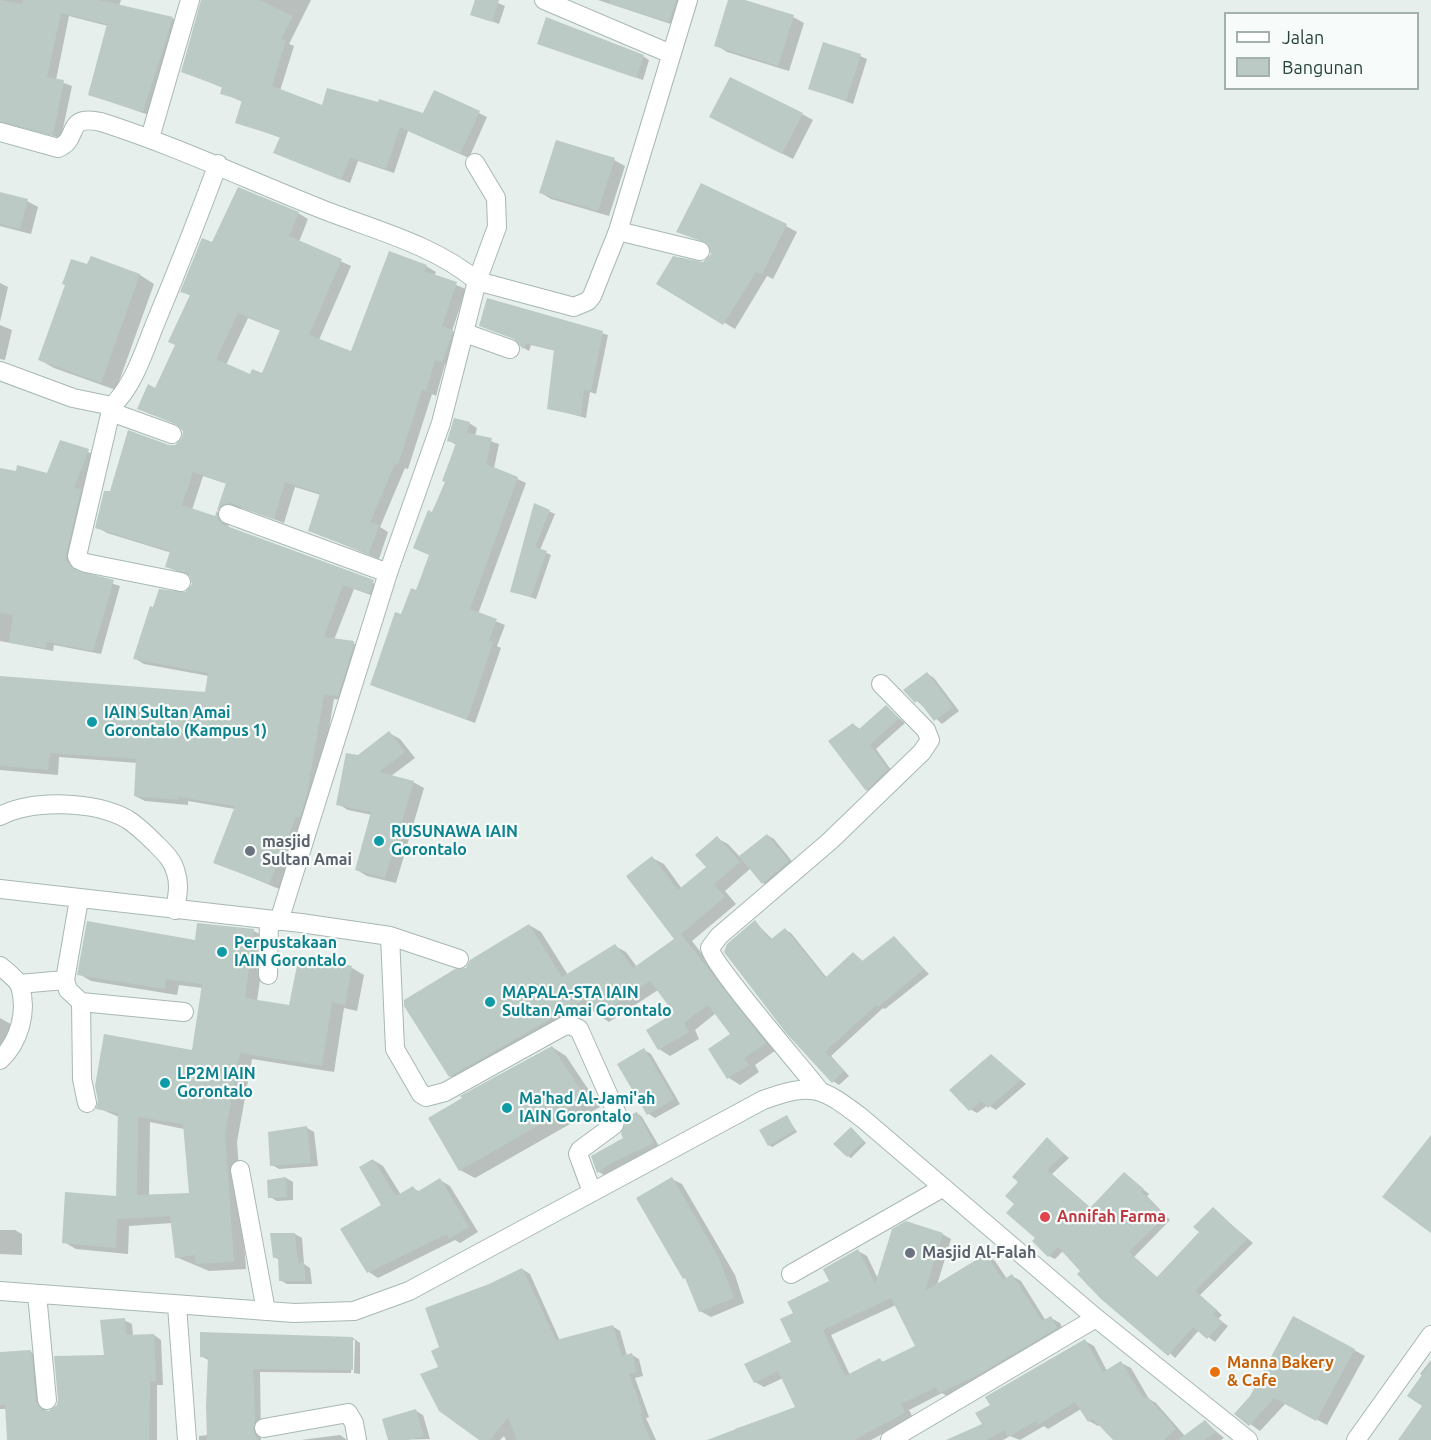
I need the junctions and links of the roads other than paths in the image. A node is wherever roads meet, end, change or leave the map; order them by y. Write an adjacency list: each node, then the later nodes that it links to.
1 (190, 0): 6 (street)
2 (544, 0): 4 (street)
3 (688, 0): 4 (street)
4 (671, 54): 9 (street)
5 (0, 132): 6 (street)
6 (150, 138): 8 (street)
7 (475, 163): 11 (street)
8 (218, 164): 11 (street); 15 (street)
9 (618, 231): 10 (street); 11 (street)
10 (700, 251)
11 (477, 281): 12 (street)
12 (465, 333): 13 (street); 18 (street)
13 (510, 350)
14 (0, 371): 15 (street)
15 (112, 409): 16 (street); 19 (street)
16 (172, 434)
17 (228, 514): 18 (street)
18 (388, 573): 25 (street)
19 (181, 582)
20 (880, 684): 35 (street)
21 (0, 816): 24 (street)
22 (0, 889): 23 (street)
23 (79, 899): 24 (street); 30 (street)
24 (175, 910): 25 (street)
25 (274, 921): 26 (street); 29 (street)
26 (390, 936): 27 (street); 39 (street)
27 (452, 956)
28 (0, 966): 31 (street)
29 (268, 975)
30 (65, 980): 31 (street); 32 (street)
31 (19, 984): 34 (street)
32 (81, 1002): 33 (street); 36 (street)
33 (184, 1012)
34 (0, 1060)
35 (819, 1090): 38 (street); 39 (street)
36 (87, 1103)
37 (240, 1170): 44 (street)
38 (942, 1188): 40 (street); 45 (street)
39 (592, 1192): 44 (street)
40 (791, 1274)
41 (0, 1291): 42 (street)
42 (37, 1294): 43 (street); 47 (street)
43 (177, 1306): 44 (street); 49 (street)
44 (266, 1311)
45 (1096, 1318): 51 (street); 52 (street)
46 (1431, 1335): 53 (street)
47 (47, 1400)
48 (264, 1428): 50 (street)
49 (187, 1440)
50 (357, 1440)
51 (890, 1440)
52 (1248, 1440)
53 (1356, 1440)

